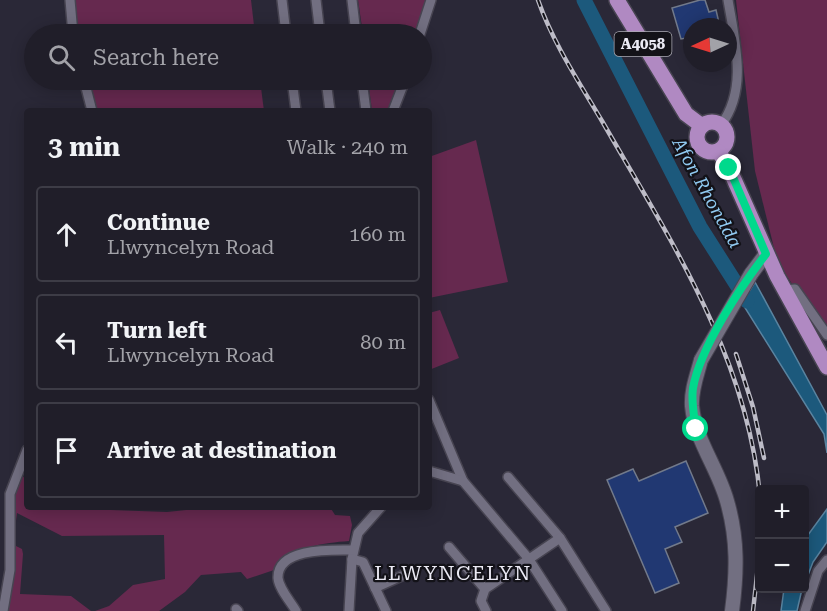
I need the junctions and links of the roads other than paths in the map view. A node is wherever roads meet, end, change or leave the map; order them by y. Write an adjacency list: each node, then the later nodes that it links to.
1 (70, 0): 8 (street)
2 (282, 0): 9 (street)
3 (316, 0): 10 (street)
4 (352, 0): 11 (street)
5 (431, 0): 12 (street)
6 (617, 0): 24 (main road, A4058)
7 (728, 0): 23 (street)
8 (72, 24)
9 (285, 24)
10 (319, 24)
11 (355, 24)
12 (423, 24)
13 (87, 90): 18 (street)
14 (293, 90): 19 (street)
15 (327, 90): 20 (street)
16 (363, 90): 21 (street)
17 (401, 90): 22 (street)
18 (91, 108)
19 (296, 108)
20 (330, 108)
21 (366, 108)
22 (394, 108)
23 (721, 125): 24 (main road); 25 (main road)
24 (702, 126): 25 (main road)
25 (718, 151): 26 (main road)
26 (766, 254): 27 (main road); 51 (main road, bridge)
27 (784, 290): 28 (street); 29 (main road)
28 (827, 335)
29 (827, 367)
30 (432, 407): 34 (street)
31 (24, 458): 44 (street)
32 (432, 472): 34 (street)
33 (508, 477): 36 (street)
34 (463, 481): 39 (street)
35 (378, 510): 38 (street)
36 (560, 538): 39 (street); 50 (street)
37 (449, 547): 43 (street)
38 (352, 554): 42 (street); 45 (street); 46 (street)
39 (528, 558): 43 (street); 49 (street)
40 (827, 560): 52 (street)
41 (405, 574): 42 (street)
42 (375, 588): 47 (street)
43 (484, 589): 48 (street)
44 (3, 611)
45 (296, 611)
46 (349, 611)
47 (386, 611)
48 (486, 611)
49 (562, 611)
50 (606, 611)
51 (732, 611)
52 (805, 611)

